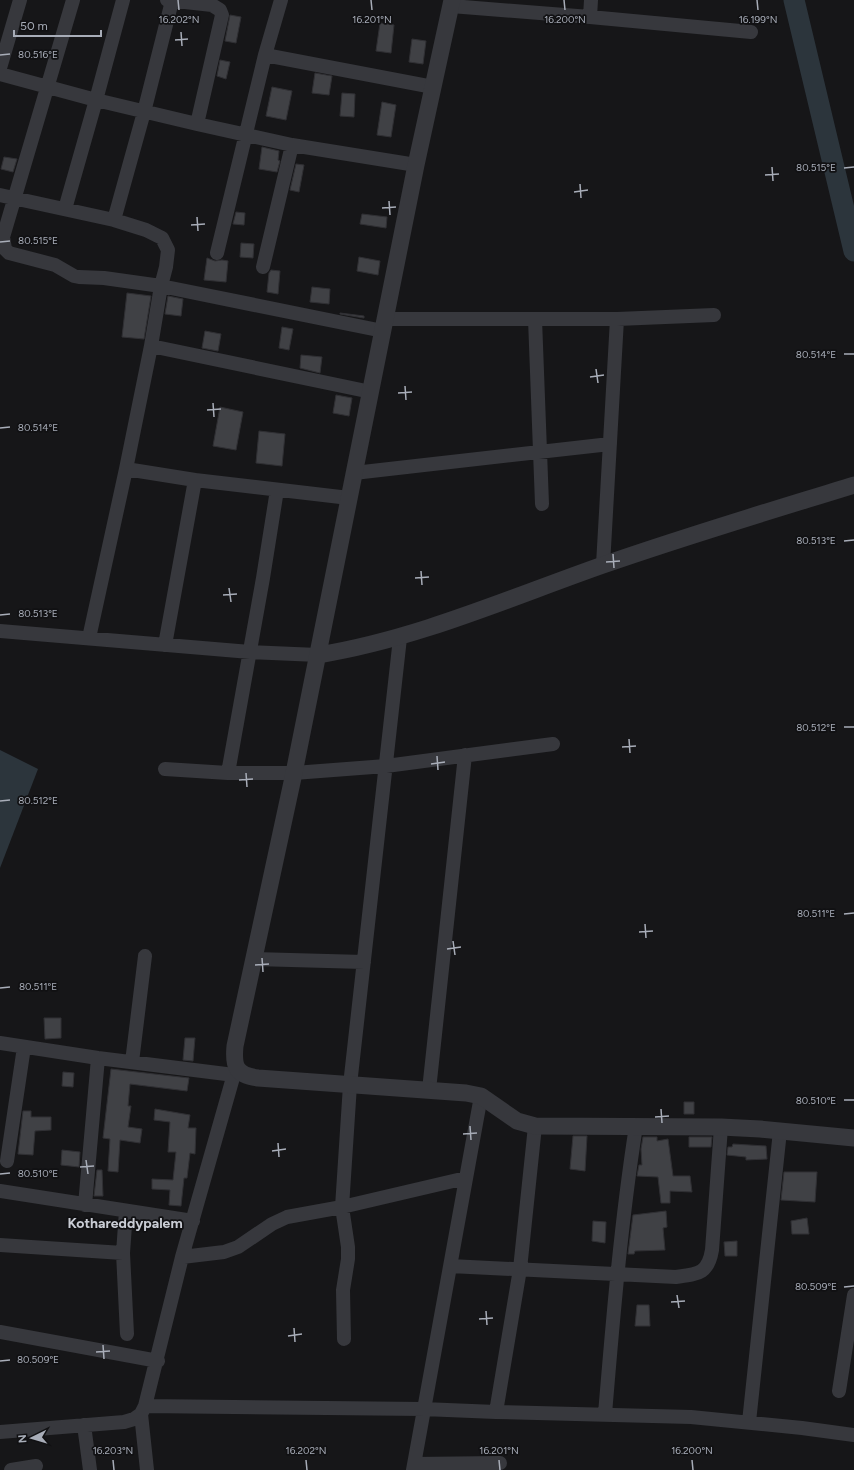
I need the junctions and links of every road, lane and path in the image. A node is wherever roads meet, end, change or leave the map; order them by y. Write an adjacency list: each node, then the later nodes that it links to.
1 (20, 0): 11 (street)
2 (73, 0): 13 (street)
3 (123, 0): 15 (street)
4 (170, 0): 16 (street); 17 (street)
5 (281, 0): 10 (street)
6 (591, 0): 8 (street)
7 (452, 3): 8 (street); 14 (street)
8 (590, 17): 9 (street)
9 (751, 32)
10 (265, 55): 14 (street); 18 (street)
11 (0, 68)
12 (0, 74): 13 (street)
13 (48, 87): 15 (street); 22 (street)
14 (433, 87): 20 (street)
15 (96, 100): 16 (street); 23 (street)
16 (144, 112): 17 (street); 24 (street)
17 (197, 124): 18 (street)
18 (246, 134): 19 (street); 26 (street)
19 (292, 145): 20 (street); 27 (street)
20 (416, 165): 32 (street)
21 (0, 195): 22 (street)
22 (14, 198): 23 (street); 25 (street)
23 (65, 209): 24 (street)
24 (114, 220): 28 (street)
25 (2, 246): 28 (street)
26 (217, 253)
27 (262, 266)
28 (161, 286): 32 (street); 33 (street)
29 (714, 315): 30 (street)
30 (617, 318): 31 (street); 35 (street)
31 (535, 319): 32 (street); 36 (street)
32 (384, 325): 34 (street)
33 (151, 346): 34 (street); 37 (street)
34 (371, 392): 38 (street)
35 (610, 444): 36 (street); 44 (street)
36 (540, 451): 38 (street); 43 (street)
37 (126, 469): 39 (street); 46 (street)
38 (354, 473): 42 (street)
39 (195, 480): 41 (street); 48 (street)
40 (854, 485): 44 (street)
41 (277, 490): 42 (street); 49 (street)
42 (349, 498): 50 (street)
43 (542, 504)
44 (603, 565): 47 (street)
45 (0, 631): 46 (street)
46 (89, 638): 48 (street)
47 (400, 638): 50 (street); 53 (street)
48 (165, 645): 49 (street)
49 (250, 652): 50 (street); 55 (street)
50 (318, 655): 56 (street)
51 (553, 744): 52 (street)
52 (464, 755): 53 (street); 66 (street)
53 (386, 766): 56 (street); 59 (street)
54 (165, 768): 55 (street)
55 (228, 773): 56 (street)
56 (294, 773): 58 (street)
57 (145, 956): 63 (street)
58 (254, 959): 59 (street); 64 (street)
59 (364, 962): 65 (street)
60 (0, 1043): 61 (street)
61 (24, 1047): 62 (street); 73 (street)
62 (98, 1058): 63 (street); 76 (street)
63 (132, 1062): 64 (street)
64 (235, 1071): 65 (street); 79 (street)
65 (350, 1085): 66 (street); 77 (street)
66 (429, 1090): 67 (street)
67 (481, 1096): 68 (street); 74 (street)
68 (535, 1126): 69 (street); 84 (street)
69 (636, 1126): 70 (street); 85 (street)
70 (721, 1127): 71 (street); 85 (street)
71 (780, 1131): 72 (street); 96 (street)
72 (854, 1138)
73 (7, 1161)
74 (466, 1178): 77 (street); 83 (street)
75 (0, 1191): 76 (street)
76 (85, 1205): 78 (street)
77 (342, 1207): 82 (street); 89 (street)
78 (126, 1211): 79 (street); 81 (street)
79 (193, 1221): 82 (street)
80 (0, 1245): 81 (street)
81 (123, 1253): 88 (street)
82 (182, 1257): 90 (street)
83 (450, 1266): 84 (street); 92 (street)
84 (520, 1269): 85 (street); 94 (street)
85 (617, 1275): 95 (street)
86 (854, 1295): 91 (street)
87 (0, 1332): 90 (street)
88 (127, 1334)
89 (344, 1339)
90 (158, 1361): 93 (street)
91 (839, 1391)
92 (423, 1409): 93 (street); 94 (street); 102 (street)
93 (143, 1410): 97 (street); 105 (street)
94 (496, 1412): 95 (street)
95 (605, 1414): 96 (street)
96 (749, 1422): 99 (street)
97 (84, 1425): 98 (street); 104 (street)
98 (0, 1432)
99 (854, 1435)
100 (500, 1463): 102 (street)
101 (36, 1466): 103 (street)
102 (413, 1467)
103 (11, 1470)
104 (90, 1470)
105 (146, 1470)

